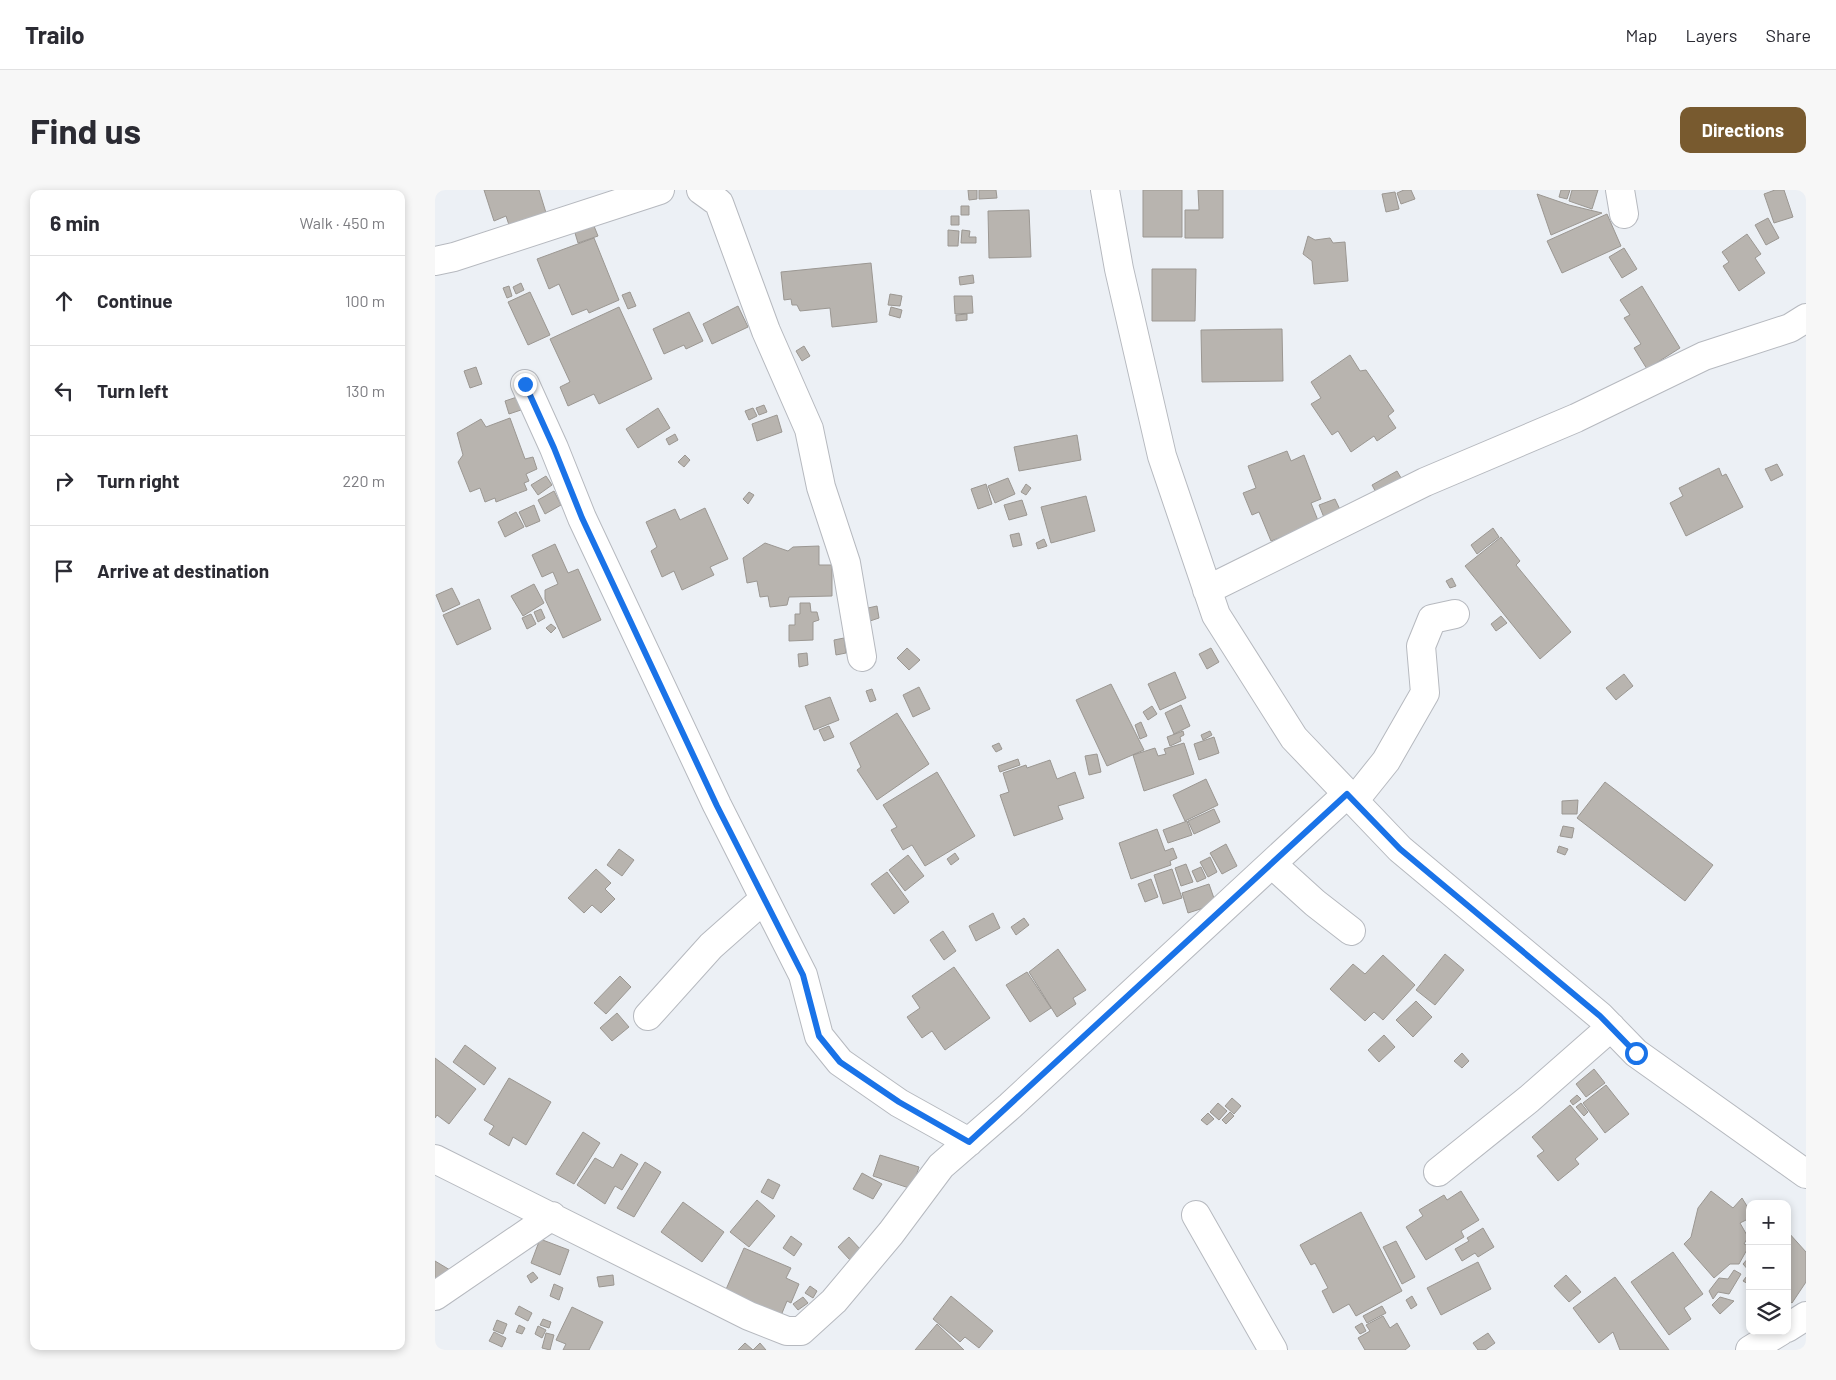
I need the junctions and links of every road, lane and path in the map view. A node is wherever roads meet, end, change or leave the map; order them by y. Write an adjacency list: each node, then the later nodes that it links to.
1 (660, 190): 4 (street)
2 (701, 190): 9 (street)
3 (1105, 190): 7 (street)
4 (435, 261)
5 (1806, 318): 7 (street)
6 (525, 384): 12 (street)
7 (1207, 590): 10 (street)
8 (1455, 614): 10 (street)
9 (863, 657)
10 (1351, 797): 11 (street); 15 (street)
11 (1272, 864): 13 (street); 16 (street)
12 (764, 899): 14 (street); 16 (street)
13 (1351, 931)
14 (648, 1016)
15 (1611, 1027): 18 (street); 19 (street)
16 (969, 1142): 21 (street)
17 (435, 1159): 21 (street)
18 (1438, 1172)
19 (1806, 1174)
20 (1196, 1215): 26 (street)
21 (552, 1216): 22 (street)
22 (435, 1296)
23 (1806, 1316): 24 (street)
24 (1791, 1325)
25 (1774, 1335): 27 (street)
26 (1273, 1350)
27 (1750, 1350)

